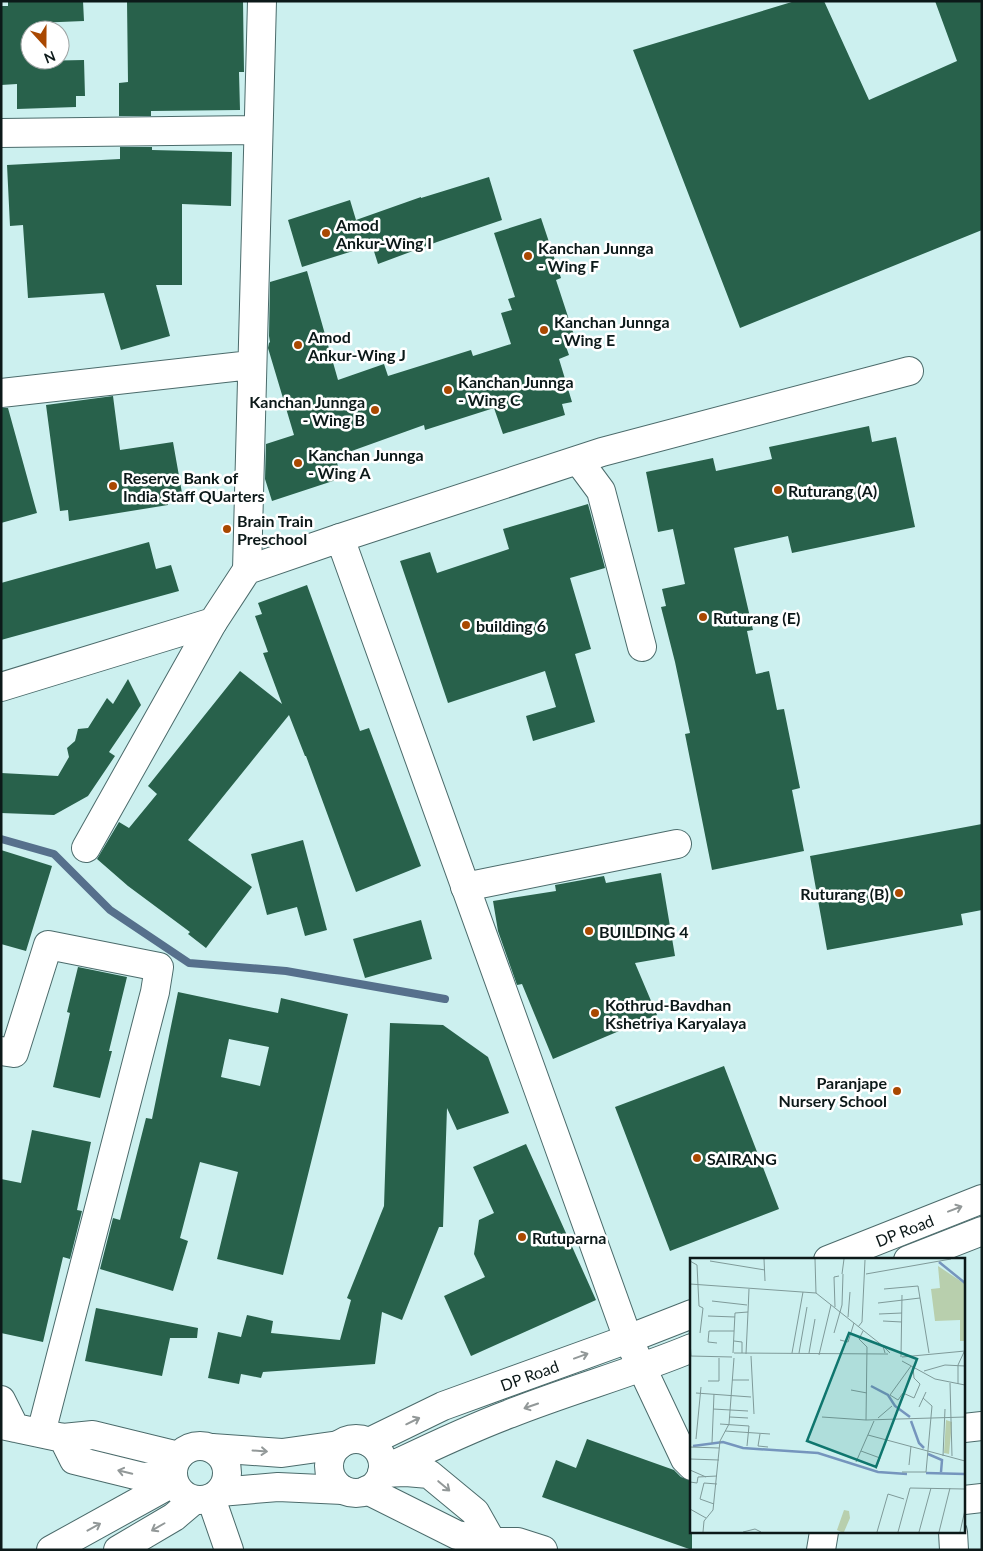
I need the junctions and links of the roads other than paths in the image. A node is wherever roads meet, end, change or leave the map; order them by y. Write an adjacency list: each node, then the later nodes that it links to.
1 (262, 1): 2 (street)
2 (258, 130): 3 (street); 4 (street)
3 (1, 133)
4 (251, 366): 6 (street); 9 (street)
5 (908, 371): 7 (street)
6 (1, 393)
7 (578, 460): 8 (street); 11 (street)
8 (340, 538): 9 (street); 15 (street)
9 (247, 570): 10 (street)
10 (212, 622): 12 (street); 14 (street)
11 (642, 647)
12 (1, 687)
13 (677, 844): 15 (street)
14 (86, 848)
15 (465, 887): 22 (street)
16 (1, 1051): 28 (street)
17 (982, 1199): 19 (street, DP Road, one-way to 17)
18 (982, 1231): 20 (street, DP Road)
19 (833, 1258)
20 (913, 1258)
21 (690, 1315): 22 (street, DP Road)
22 (628, 1339): 24 (street); 29 (street, DP Road, one-way to 22)
23 (690, 1349): 24 (street, DP Road)
24 (642, 1368): 32 (street); 34 (street, DP Road, one-way to 34)
25 (1, 1400): 28 (street)
26 (982, 1426): 27 (street)
27 (966, 1428)
28 (30, 1431): 33 (street)
29 (370, 1442): 30 (street); 34 (street)
30 (339, 1445): 31 (street, one-way to 30); 34 (street)
31 (212, 1448): 33 (street); 35 (street)
32 (690, 1464)
33 (175, 1471): 35 (street); 41 (street, one-way to 33)
34 (369, 1481): 35 (street); 40 (street); 40 (street, one-way to 40)
35 (208, 1497): 42 (street, one-way to 42); 43 (street)
36 (982, 1498): 37 (street)
37 (966, 1500)
38 (824, 1534): 44 (street)
39 (952, 1534): 45 (street)
40 (517, 1546)
41 (51, 1550)
42 (118, 1550)
43 (229, 1550)
44 (822, 1550)
45 (954, 1550)

